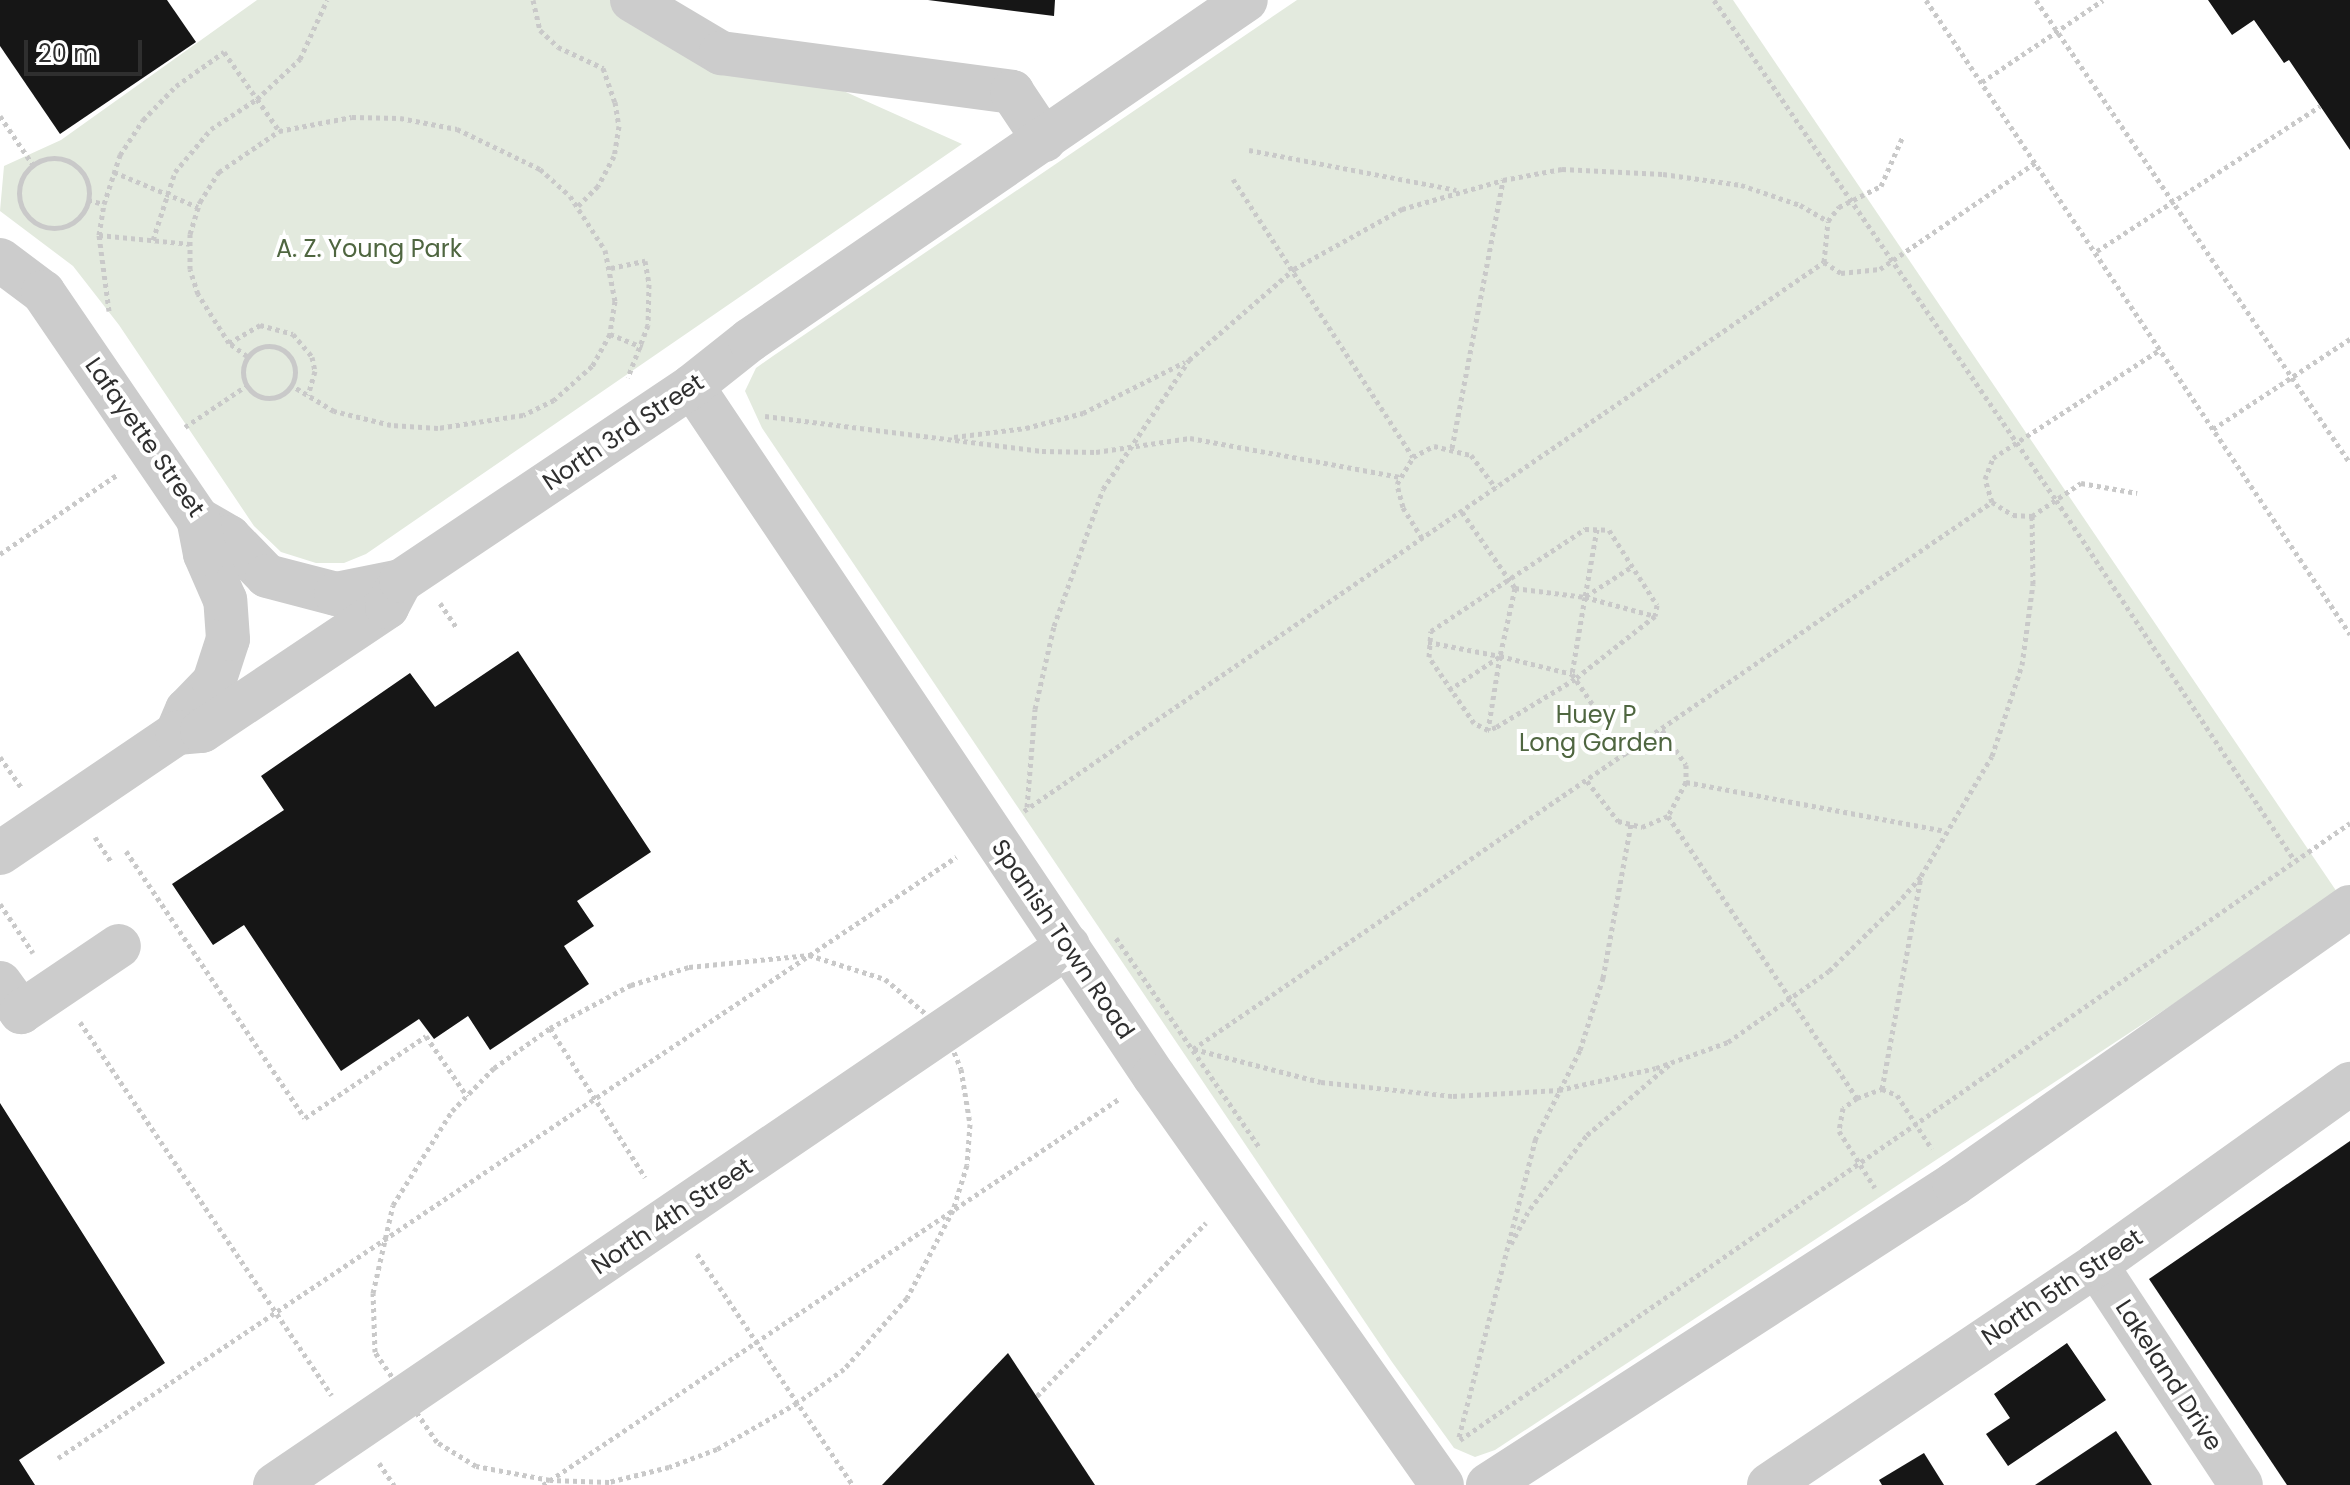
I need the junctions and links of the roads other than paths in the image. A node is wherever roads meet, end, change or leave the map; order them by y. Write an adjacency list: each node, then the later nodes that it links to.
1 (632, 0): 3 (street)
2 (1246, 0): 3 (street, North 3rd Street)
3 (1044, 140): 5 (street, North 3rd Street)
4 (0, 260): 6 (street, Lafayette Street)
5 (692, 386): 7 (street, North 3rd Street); 12 (street, Spanish Town Road)
6 (198, 519): 7 (street, Lafayette Street); 8 (street)
7 (416, 585): 8 (street, North 3rd Street)
8 (177, 733): 9 (street, North 3rd Street)
9 (0, 853)
10 (2350, 907): 16 (street)
11 (119, 946): 13 (street)
12 (1068, 946): 16 (street, Spanish Town Road); 17 (street, North 4th Street)
13 (0, 983)
14 (2350, 1084): 15 (street, North 5th Street)
15 (2096, 1265): 18 (street, North 5th Street); 19 (street, Lakeland Drive)
16 (1462, 1475)
17 (275, 1485)
18 (1769, 1485)
19 (2241, 1485)

